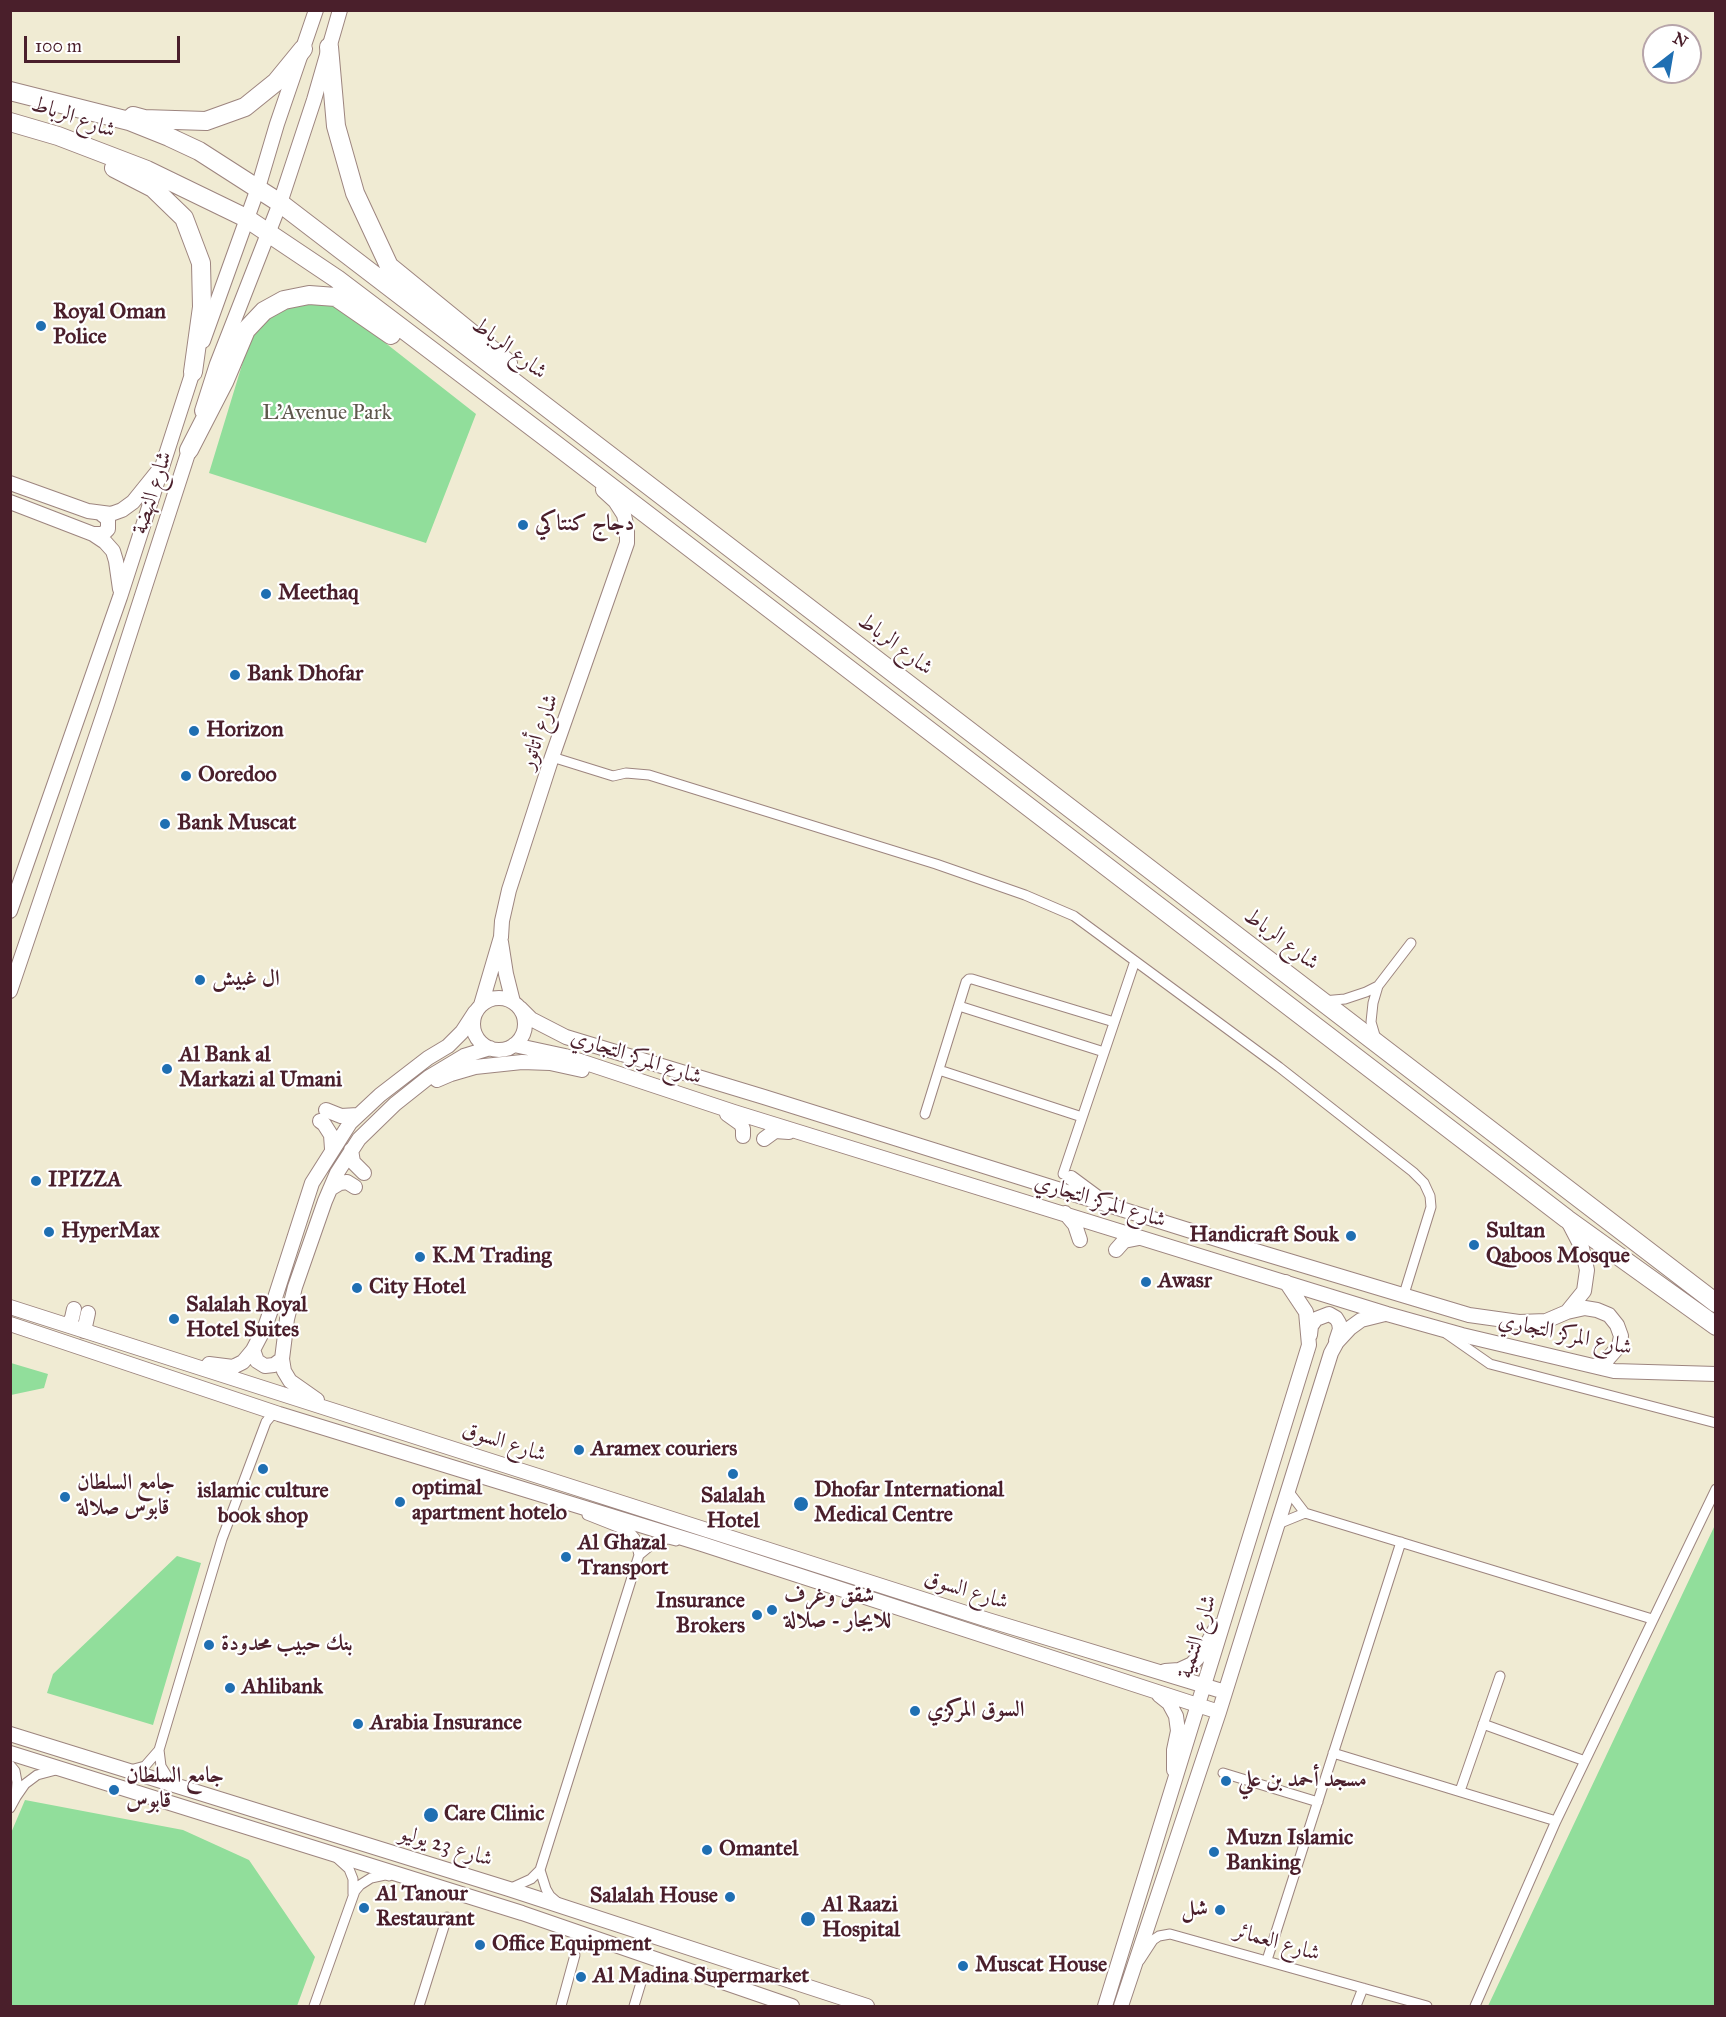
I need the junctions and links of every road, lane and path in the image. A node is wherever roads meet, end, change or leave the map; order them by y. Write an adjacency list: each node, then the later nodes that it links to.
1 (316, 10): 4 (street, شارع النهضة)
2 (340, 10): 3 (street, شارع النهضة)
3 (329, 47): 9 (street, شارع النهضة); 14 (highway)
4 (303, 50): 5 (highway); 8 (street, شارع النهضة)
5 (10, 89): 8 (highway, شارع الرباط)
6 (10, 122): 7 (highway, شارع الرباط)
7 (58, 136): 10 (highway, شارع الرباط); 13 (highway)
8 (258, 188): 9 (highway, شارع الرباط); 10 (street, شارع النهضة)
9 (280, 202): 11 (street, شارع النهضة); 14 (highway, شارع الرباط)
10 (246, 218): 11 (highway, شارع الرباط); 13 (street, شارع النهضة)
11 (268, 233): 12 (highway, شارع الرباط); 16 (street, شارع النهضة)
12 (455, 369): 15 (highway, شارع الرباط); 16 (highway)
13 (193, 372): 17 (street, شارع النهضة)
14 (573, 428): 30 (highway, شارع الرباط)
15 (556, 445): 23 (street, شارع أتاتور); 57 (highway, شارع الرباط)
16 (189, 450): 29 (street, شارع النهضة)
17 (168, 454): 20 (street); 22 (street, شارع النهضة)
18 (10, 483): 20 (street)
19 (10, 502): 21 (street)
20 (100, 513): 21 (street)
21 (93, 534): 22 (street)
22 (120, 597): 24 (street, شارع النهضة)
23 (552, 757): 25 (street, شارع أتاتور); 27 (street)
24 (10, 911)
25 (501, 937): 31 (street, شارع أتاتور); 33 (street, شارع أتاتور)
26 (1411, 943): 28 (street)
27 (1134, 961): 34 (street); 62 (street)
28 (1378, 986): 30 (street); 35 (street)
29 (10, 990)
30 (1321, 1001): 35 (highway, شارع الرباط)
31 (517, 1005): 33 (street); 36 (street); 55 (street, شارع المركز التجاري)
32 (958, 1006): 34 (street); 38 (street); 40 (street)
33 (478, 1008): 37 (street); 43 (street)
34 (1114, 1022): 38 (street)
35 (1377, 1044): 63 (highway, شارع الرباط)
36 (514, 1045): 37 (street); 39 (street, شارع المركز التجاري)
37 (490, 1048): 41 (street)
38 (1104, 1052): 45 (street)
39 (604, 1069): 41 (street); 42 (street, شارع المركز التجاري)
40 (939, 1070): 44 (street); 45 (street)
41 (410, 1092): 50 (street)
42 (701, 1101): 46 (street, شارع المركز التجاري); 47 (street)
43 (358, 1114): 49 (street); 49 (street)
44 (925, 1114)
45 (1082, 1117): 52 (street)
46 (810, 1134): 48 (street); 56 (street, شارع المركز التجاري)
47 (742, 1136)
48 (764, 1139)
49 (332, 1149): 76 (street)
50 (351, 1150): 51 (street); 54 (street)
51 (364, 1173)
52 (1067, 1176): 55 (street)
53 (355, 1187): 54 (street)
54 (330, 1189): 77 (street)
55 (1107, 1205): 62 (street, شارع المركز التجاري)
56 (1065, 1213): 58 (street, شارع المركز التجاري); 59 (street)
57 (1567, 1220): 66 (street, شارع المركز التجاري); 71 (highway, شارع الرباط)
58 (1141, 1237): 60 (street); 61 (street, شارع المركز التجاري)
59 (1080, 1240)
60 (1116, 1250)
61 (1286, 1282): 68 (street, شارع المركز التجاري); 74 (street, شارع التنمية)
62 (1404, 1294): 66 (street, شارع المركز التجاري)
63 (1716, 1303)
64 (10, 1307): 70 (street, شارع السوق)
65 (74, 1309): 70 (street)
66 (1567, 1312): 79 (street)
67 (88, 1313): 73 (street)
68 (1387, 1314): 72 (street, شارع المركز التجاري); 75 (street, شارع التنمية)
69 (10, 1324): 82 (street, شارع السوق)
70 (68, 1325): 73 (street, شارع السوق)
71 (1716, 1326)
72 (1440, 1328): 79 (street, شارع المركز التجاري); 83 (street)
73 (84, 1331): 78 (street, شارع السوق)
74 (1310, 1336): 75 (street); 92 (street, شارع التنمية)
75 (1334, 1346): 85 (street, شارع التنمية)
76 (253, 1350): 77 (street); 78 (street)
77 (282, 1359): 81 (street)
78 (177, 1361): 81 (street, شارع السوق)
79 (1593, 1366): 80 (street, شارع المركز التجاري)
80 (1716, 1374)
81 (329, 1409): 94 (street, شارع السوق)
82 (279, 1414): 86 (street, شارع السوق); 103 (street)
83 (1716, 1423)
84 (1716, 1488): 93 (street)
85 (1289, 1492): 87 (street); 88 (street, شارع التنمية)
86 (543, 1496): 90 (street, شارع السوق); 91 (street)
87 (1305, 1512): 88 (street); 89 (street)
88 (1278, 1524): 98 (street, شارع التنمية)
89 (1401, 1542): 93 (street); 105 (street)
90 (702, 1545): 91 (street); 97 (street, شارع السوق)
91 (639, 1554): 120 (street)
92 (1225, 1619): 94 (street); 96 (street, شارع التنمية)
93 (1652, 1619): 106 (street)
94 (1159, 1671): 96 (street, شارع السوق)
95 (1500, 1676): 101 (street)
96 (1204, 1685): 98 (street, شارع السوق); 99 (street, شارع التنمية)
97 (1149, 1689): 99 (street, شارع السوق); 112 (street)
98 (1225, 1692): 100 (street, شارع التنمية)
99 (1198, 1705): 100 (street, شارع السوق); 112 (street, شارع التنمية)
100 (1219, 1712): 128 (street, شارع التنمية)
101 (1483, 1724): 106 (street); 114 (street)
102 (10, 1734): 109 (street, شارع 23 يوليو)
103 (159, 1750): 109 (street); 113 (street)
104 (10, 1753): 108 (street, شارع 23 يوليو)
105 (1334, 1753): 114 (street); 116 (street)
106 (1585, 1761): 118 (street)
107 (10, 1766): 111 (street)
108 (64, 1769): 115 (street); 119 (street, شارع 23 يوليو)
109 (130, 1770): 113 (street, شارع 23 يوليو)
110 (1223, 1773): 116 (street)
111 (13, 1778): 115 (street)
112 (1176, 1779): 137 (street, شارع التنمية)
113 (172, 1784): 122 (street, شارع 23 يوليو)
114 (1460, 1791): 118 (street)
115 (16, 1797): 117 (street)
116 (1318, 1802): 127 (street)
117 (10, 1808)
118 (1556, 1821): 141 (street)
119 (332, 1853): 121 (street, شارع 23 يوليو); 123 (street)
120 (540, 1870): 122 (street); 124 (street)
121 (399, 1874): 123 (street); 132 (street, شارع 23 يوليو)
122 (509, 1889): 124 (street, شارع 23 يوليو)
123 (353, 1896): 131 (street)
124 (562, 1906): 136 (street, شارع 23 يوليو)
125 (447, 1917): 133 (street)
126 (575, 1956): 134 (street)
127 (1267, 1960): 128 (street, شارع العمائر); 130 (street, شارع العمائر)
128 (1133, 1971): 138 (street, شارع التنمية)
129 (643, 1976): 135 (street)
130 (1363, 1988): 139 (street); 140 (street, شارع العمائر)
131 (315, 2006)
132 (790, 2006)
133 (419, 2007)
134 (561, 2007)
135 (634, 2007)
136 (867, 2007)
137 (1105, 2007)
138 (1121, 2007)
139 (1356, 2007)
140 (1427, 2007)
141 (1475, 2007)

